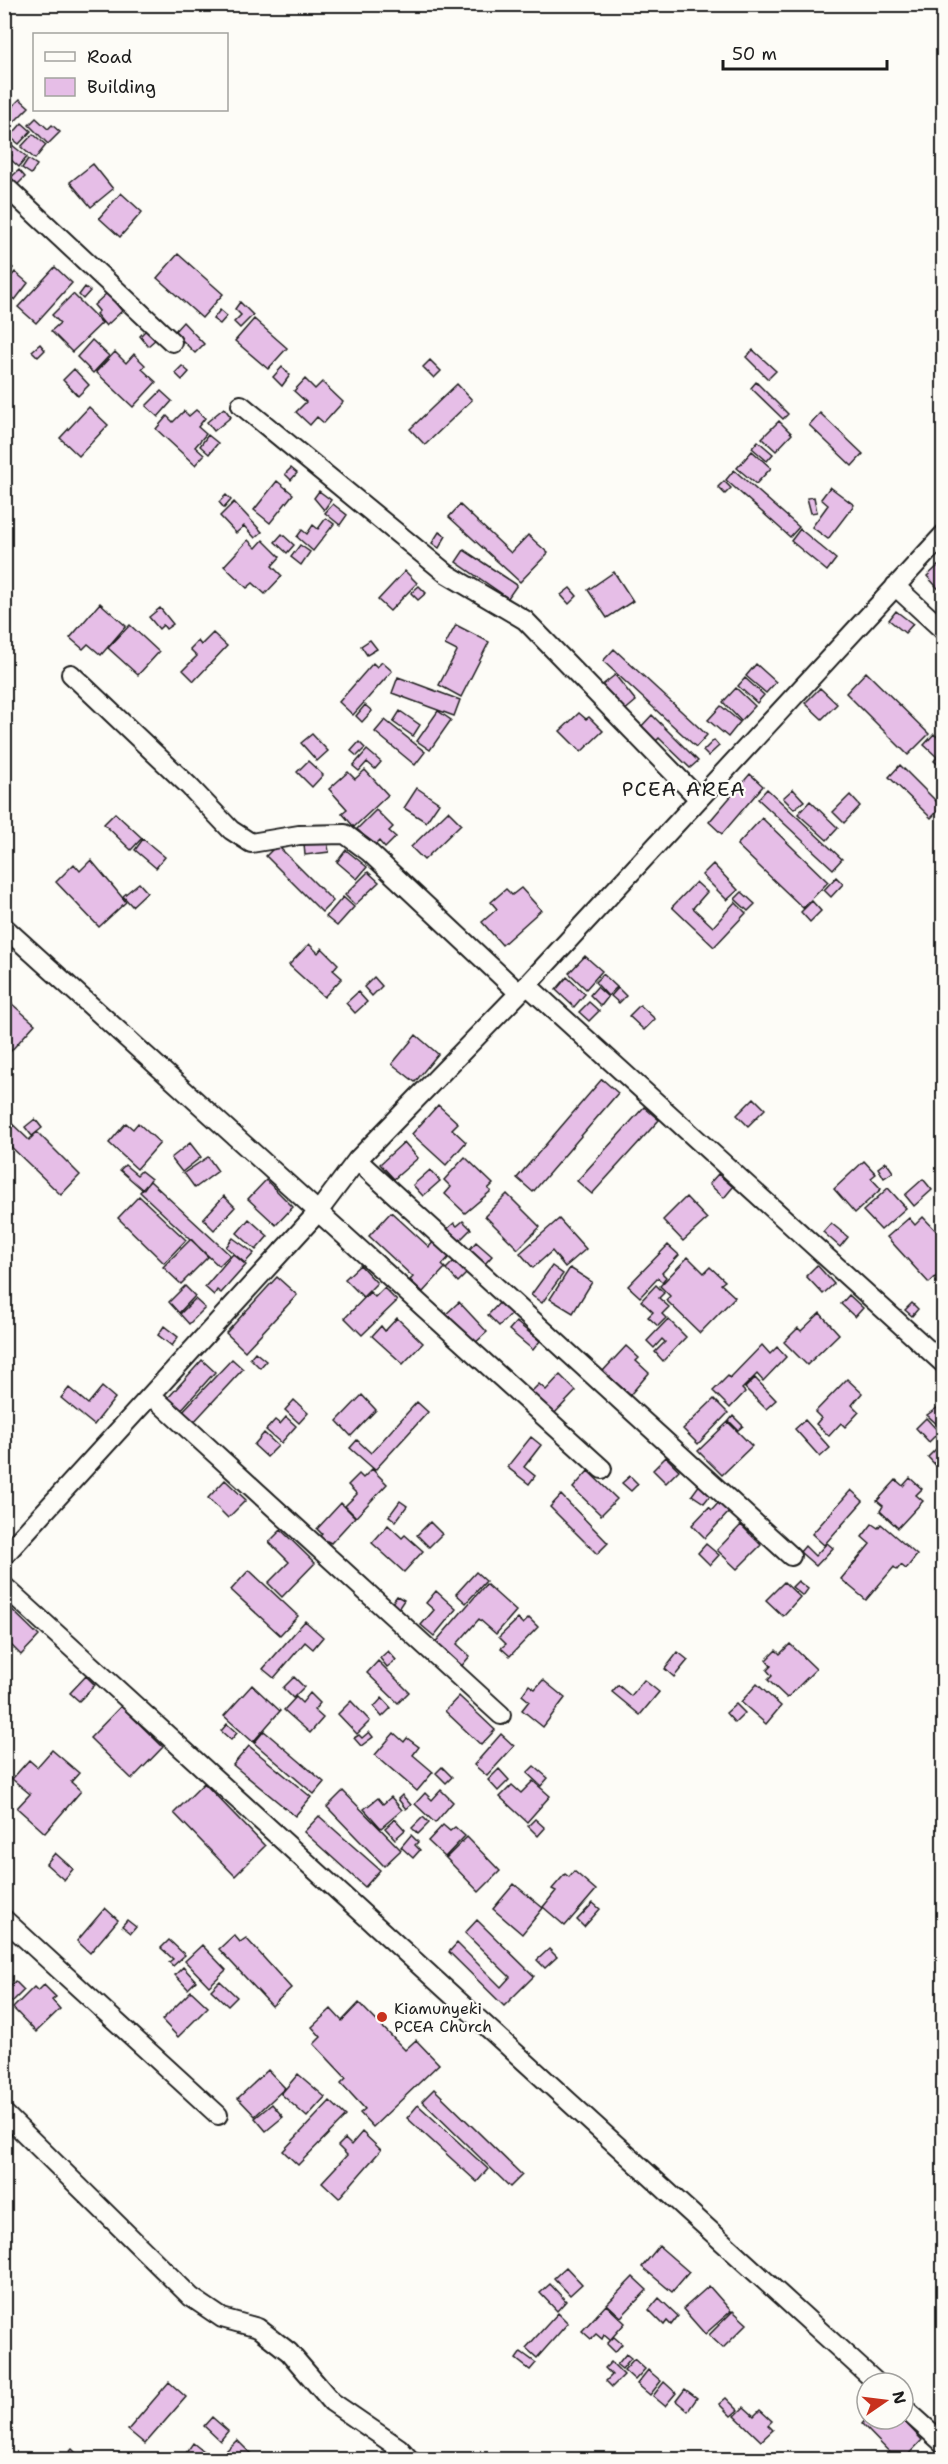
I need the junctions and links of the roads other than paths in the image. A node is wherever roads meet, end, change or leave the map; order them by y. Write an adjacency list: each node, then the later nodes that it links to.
1 (4, 185): 2 (street)
2 (172, 342)
3 (242, 405): 8 (street)
4 (944, 534): 5 (street)
5 (895, 586): 6 (street); 8 (street)
6 (944, 631)
7 (71, 674): 10 (street)
8 (699, 800): 10 (street)
9 (4, 927): 12 (street)
10 (523, 989): 11 (street); 13 (street)
11 (357, 1160): 12 (street); 17 (street)
12 (318, 1212): 14 (street); 15 (street)
13 (944, 1364)
14 (151, 1395): 16 (street); 19 (street)
15 (602, 1469)
16 (4, 1556)
17 (791, 1556)
18 (4, 1586): 23 (street)
19 (501, 1715)
20 (4, 1919): 22 (street)
21 (4, 2114): 26 (street)
22 (218, 2115)
23 (864, 2371)
24 (915, 2418): 25 (street)
25 (944, 2444)
26 (410, 2460)

